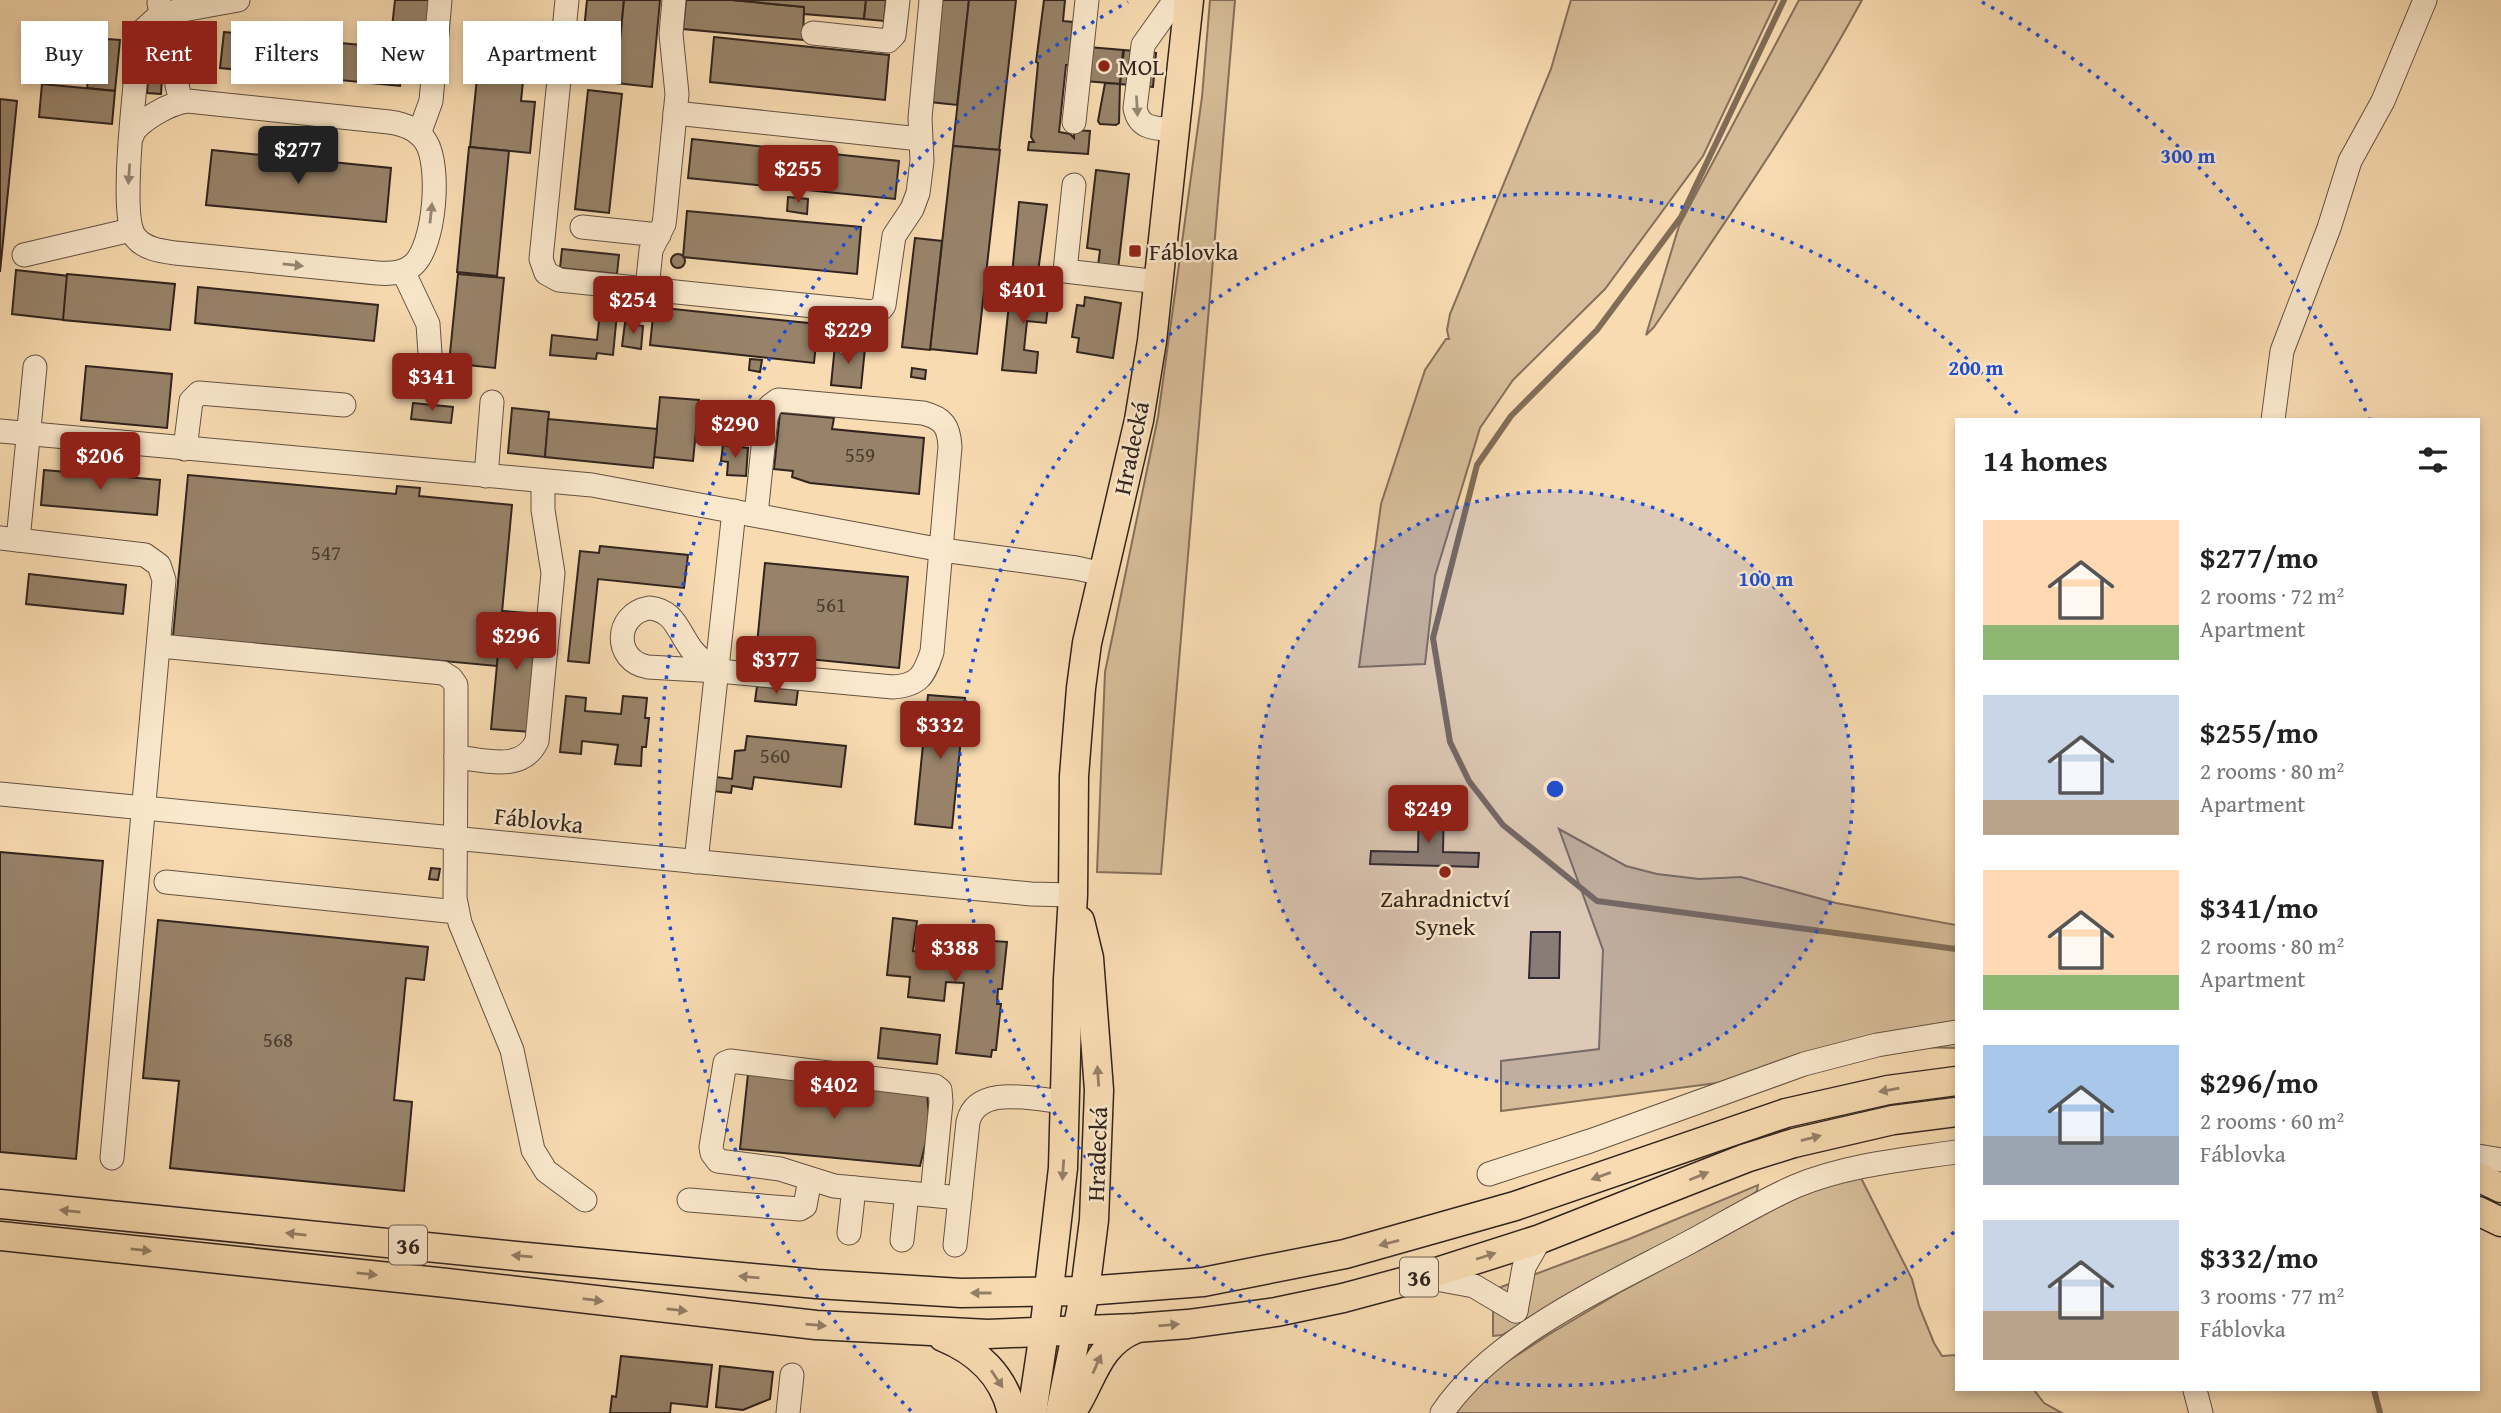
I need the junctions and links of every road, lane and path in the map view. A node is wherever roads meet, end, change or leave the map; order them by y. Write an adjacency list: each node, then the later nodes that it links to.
1 (238, 0): 11 (street)
2 (440, 0): 17 (street)
3 (567, 0): 27 (street)
4 (674, 0): 14 (street)
5 (898, 0): 12 (street)
6 (931, 0): 19 (street)
7 (1087, 0): 15 (street)
8 (1175, 0): 16 (street, one-way to 16)
9 (1189, 0): 16 (main road, Hradecká)
10 (2425, 0): 34 (street)
11 (159, 7): 13 (street); 18 (street)
12 (813, 33)
13 (181, 102): 17 (street); 18 (street)
14 (675, 113): 19 (street); 23 (street)
15 (1074, 122)
16 (1175, 130): 26 (main road, Hradecká)
17 (419, 134): 25 (street, one-way to 17)
18 (132, 136): 22 (street, one-way to 22)
19 (920, 139): 28 (street)
20 (1074, 185): 26 (street)
21 (582, 227): 23 (street)
22 (131, 230): 24 (street); 25 (street, one-way to 25)
23 (659, 235): 27 (street)
24 (24, 255)
25 (402, 271): 30 (street)
26 (1159, 282): 43 (main road, Hradecká)
27 (647, 289): 28 (street)
28 (852, 310): 29 (street)
29 (848, 344)
30 (430, 354)
31 (35, 367): 36 (street)
32 (492, 402): 38 (street)
33 (344, 405): 37 (street)
34 (2273, 418)
35 (0, 431): 36 (street)
36 (28, 434): 37 (street); 41 (street)
37 (186, 449): 38 (street)
38 (486, 476): 39 (street)
39 (543, 481): 40 (street); 46 (street)
40 (745, 513): 42 (street); 42 (street); 45 (street)
41 (9, 539): 44 (street)
42 (942, 550): 43 (street); 45 (street)
43 (1103, 574): 52 (main road, Hradecká)
44 (160, 646): 46 (street); 48 (street)
45 (718, 671): 50 (street)
46 (457, 757): 49 (street)
47 (0, 794): 48 (street, Fáblovka)
48 (145, 808): 49 (street, Fáblovka); 60 (street)
49 (456, 838): 50 (street, Fáblovka); 53 (street)
50 (696, 862): 52 (street, Fáblovka)
51 (166, 883): 53 (street)
52 (1073, 895): 56 (main road, Hradecká); 81 (main road, Hradecká, one-way to 52)
53 (457, 912): 70 (street)
54 (1955, 1032): 62 (street)
55 (1955, 1081): 81 (main road, 36, one-way to 81)
56 (1066, 1102): 69 (street); 82 (main road, Hradecká, one-way to 82)
57 (1955, 1112): 77 (main road, 36, one-way to 57)
58 (1955, 1152): 94 (street)
59 (2480, 1156): 61 (street)
60 (112, 1158)
61 (2501, 1160)
62 (1489, 1174)
63 (2480, 1178): 66 (main road)
64 (810, 1180): 65 (street); 68 (street); 71 (street)
65 (854, 1188): 67 (street); 75 (street)
66 (2501, 1188)
67 (908, 1193): 68 (street); 78 (street)
68 (933, 1195): 69 (street)
69 (960, 1198): 79 (street)
70 (585, 1200)
71 (689, 1200)
72 (0, 1204): 82 (main road, 36, one-way to 72)
73 (2480, 1212): 74 (main road)
74 (2501, 1222)
75 (849, 1233)
76 (0, 1236): 85 (main road, 36, one-way to 85)
77 (1540, 1238): 80 (main road, 36, one-way to 77); 80 (street)
78 (902, 1241)
79 (955, 1245)
80 (1421, 1277): 83 (main road, 36, one-way to 80)
81 (1085, 1291): 82 (main road, 36); 84 (main road, Hradecká)
82 (1049, 1293): 86 (main road, Hradecká)
83 (1136, 1328): 84 (main road, 36); 93 (main road, one-way to 83)
84 (1077, 1331): 86 (main road, 36); 92 (main road, Hradecká)
85 (927, 1332): 86 (main road, 36); 90 (main road, one-way to 90)
86 (1044, 1332): 91 (main road, Hradecká)
87 (792, 1375): 89 (street)
88 (2195, 1391): 95 (street)
89 (788, 1413)
90 (1012, 1413)
91 (1032, 1413)
92 (1060, 1413)
93 (1071, 1413)
94 (1442, 1413)
95 (2201, 1413)

